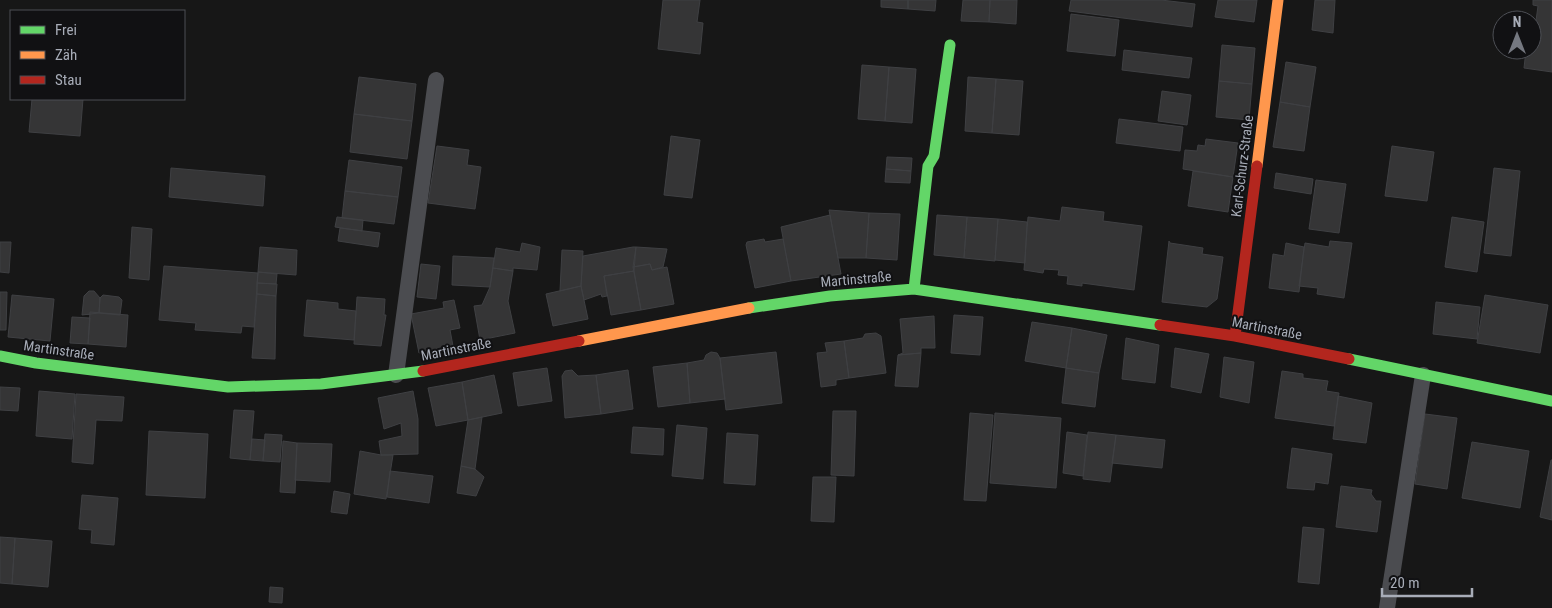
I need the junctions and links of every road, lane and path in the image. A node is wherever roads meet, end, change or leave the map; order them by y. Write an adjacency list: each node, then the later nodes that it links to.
1 (1278, 0): 5 (street, Karl-Schurz-Straße)
2 (950, 45): 4 (street)
3 (436, 80): 7 (lane)
4 (914, 289): 5 (street, Martinstraße); 7 (street, Martinstraße)
5 (1235, 336): 8 (street, Martinstraße)
6 (0, 356): 7 (street, Martinstraße)
7 (396, 375)
8 (1423, 375): 9 (street, Martinstraße); 10 (lane)
9 (1552, 401)
10 (1387, 608)

